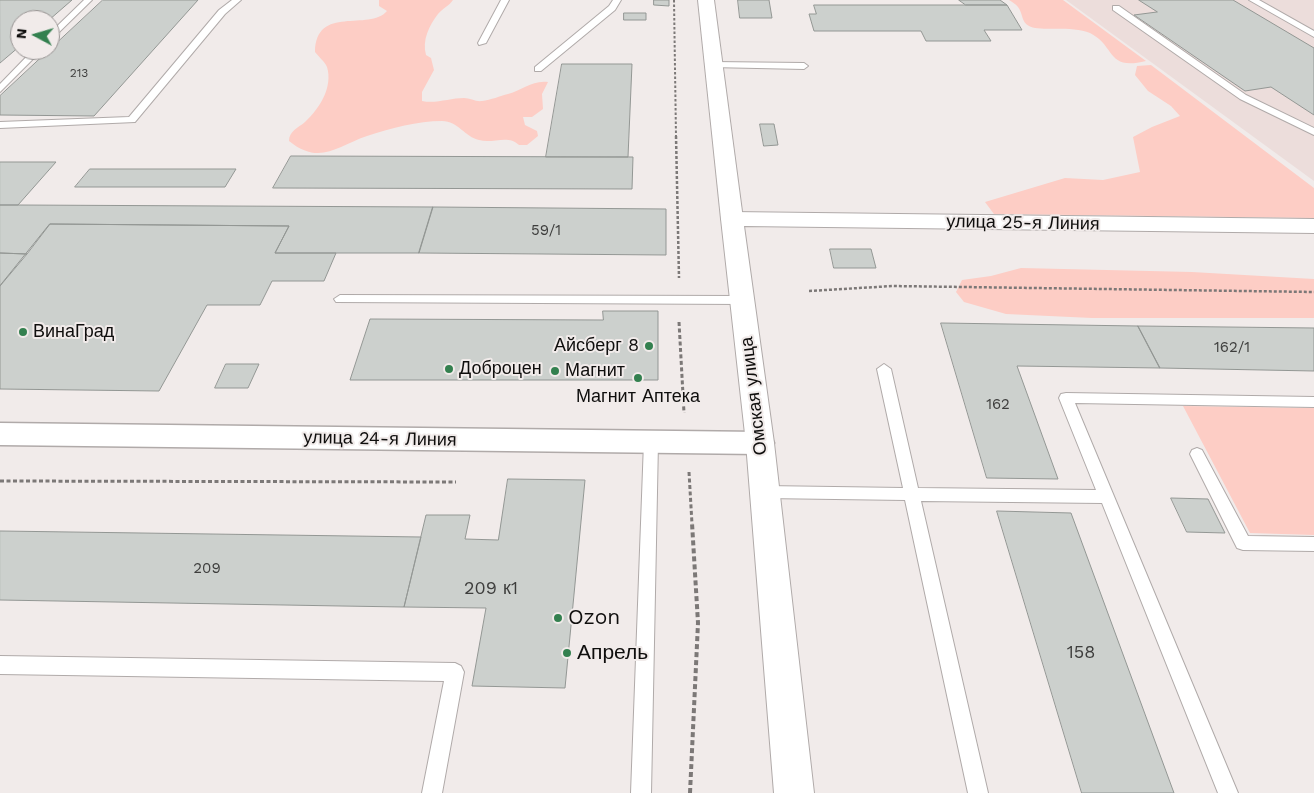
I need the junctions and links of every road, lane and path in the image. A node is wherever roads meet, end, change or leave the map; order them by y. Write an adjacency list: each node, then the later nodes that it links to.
1 (88, 0): 9 (lane)
2 (237, 0): 17 (lane)
3 (505, 0): 11 (lane)
4 (617, 0): 15 (lane)
5 (674, 0): 24 (path)
6 (706, 0): 13 (main road, Омская улица)
7 (1253, 0): 10 (lane)
8 (1116, 8): 18 (lane)
9 (60, 28)
10 (1314, 34)
11 (482, 43)
12 (28, 60): 16 (lane)
13 (713, 65): 14 (lane); 19 (main road, Омская улица)
14 (804, 66)
15 (538, 70)
16 (0, 89)
17 (0, 124)
18 (1314, 132)
19 (732, 220): 20 (main road, улица 25-я Линия); 25 (main road, Омская улица)
20 (1314, 226)
21 (809, 291): 22 (path)
22 (1314, 292)
23 (340, 299): 24 (lane)
24 (678, 300): 25 (lane); 29 (path)
25 (742, 300): 31 (main road, Омская улица)
26 (884, 370): 36 (lane)
27 (1314, 402): 37 (lane)
28 (0, 434): 30 (street, улица 24-я Линия)
29 (686, 441): 30 (street, улица 24-я Линия); 31 (street, улица 24-я Линия); 42 (path)
30 (651, 442): 41 (lane)
31 (760, 443): 35 (main road, Омская улица)
32 (1197, 454): 38 (lane)
33 (0, 481): 34 (path)
34 (456, 482)
35 (765, 492): 36 (lane); 43 (main road, Омская улица)
36 (912, 494): 37 (lane); 44 (lane)
37 (1107, 497): 45 (lane)
38 (1314, 544)
39 (0, 665): 40 (lane)
40 (432, 793)
41 (641, 793)
42 (690, 793)
43 (794, 793)
44 (978, 793)
45 (1228, 793)

